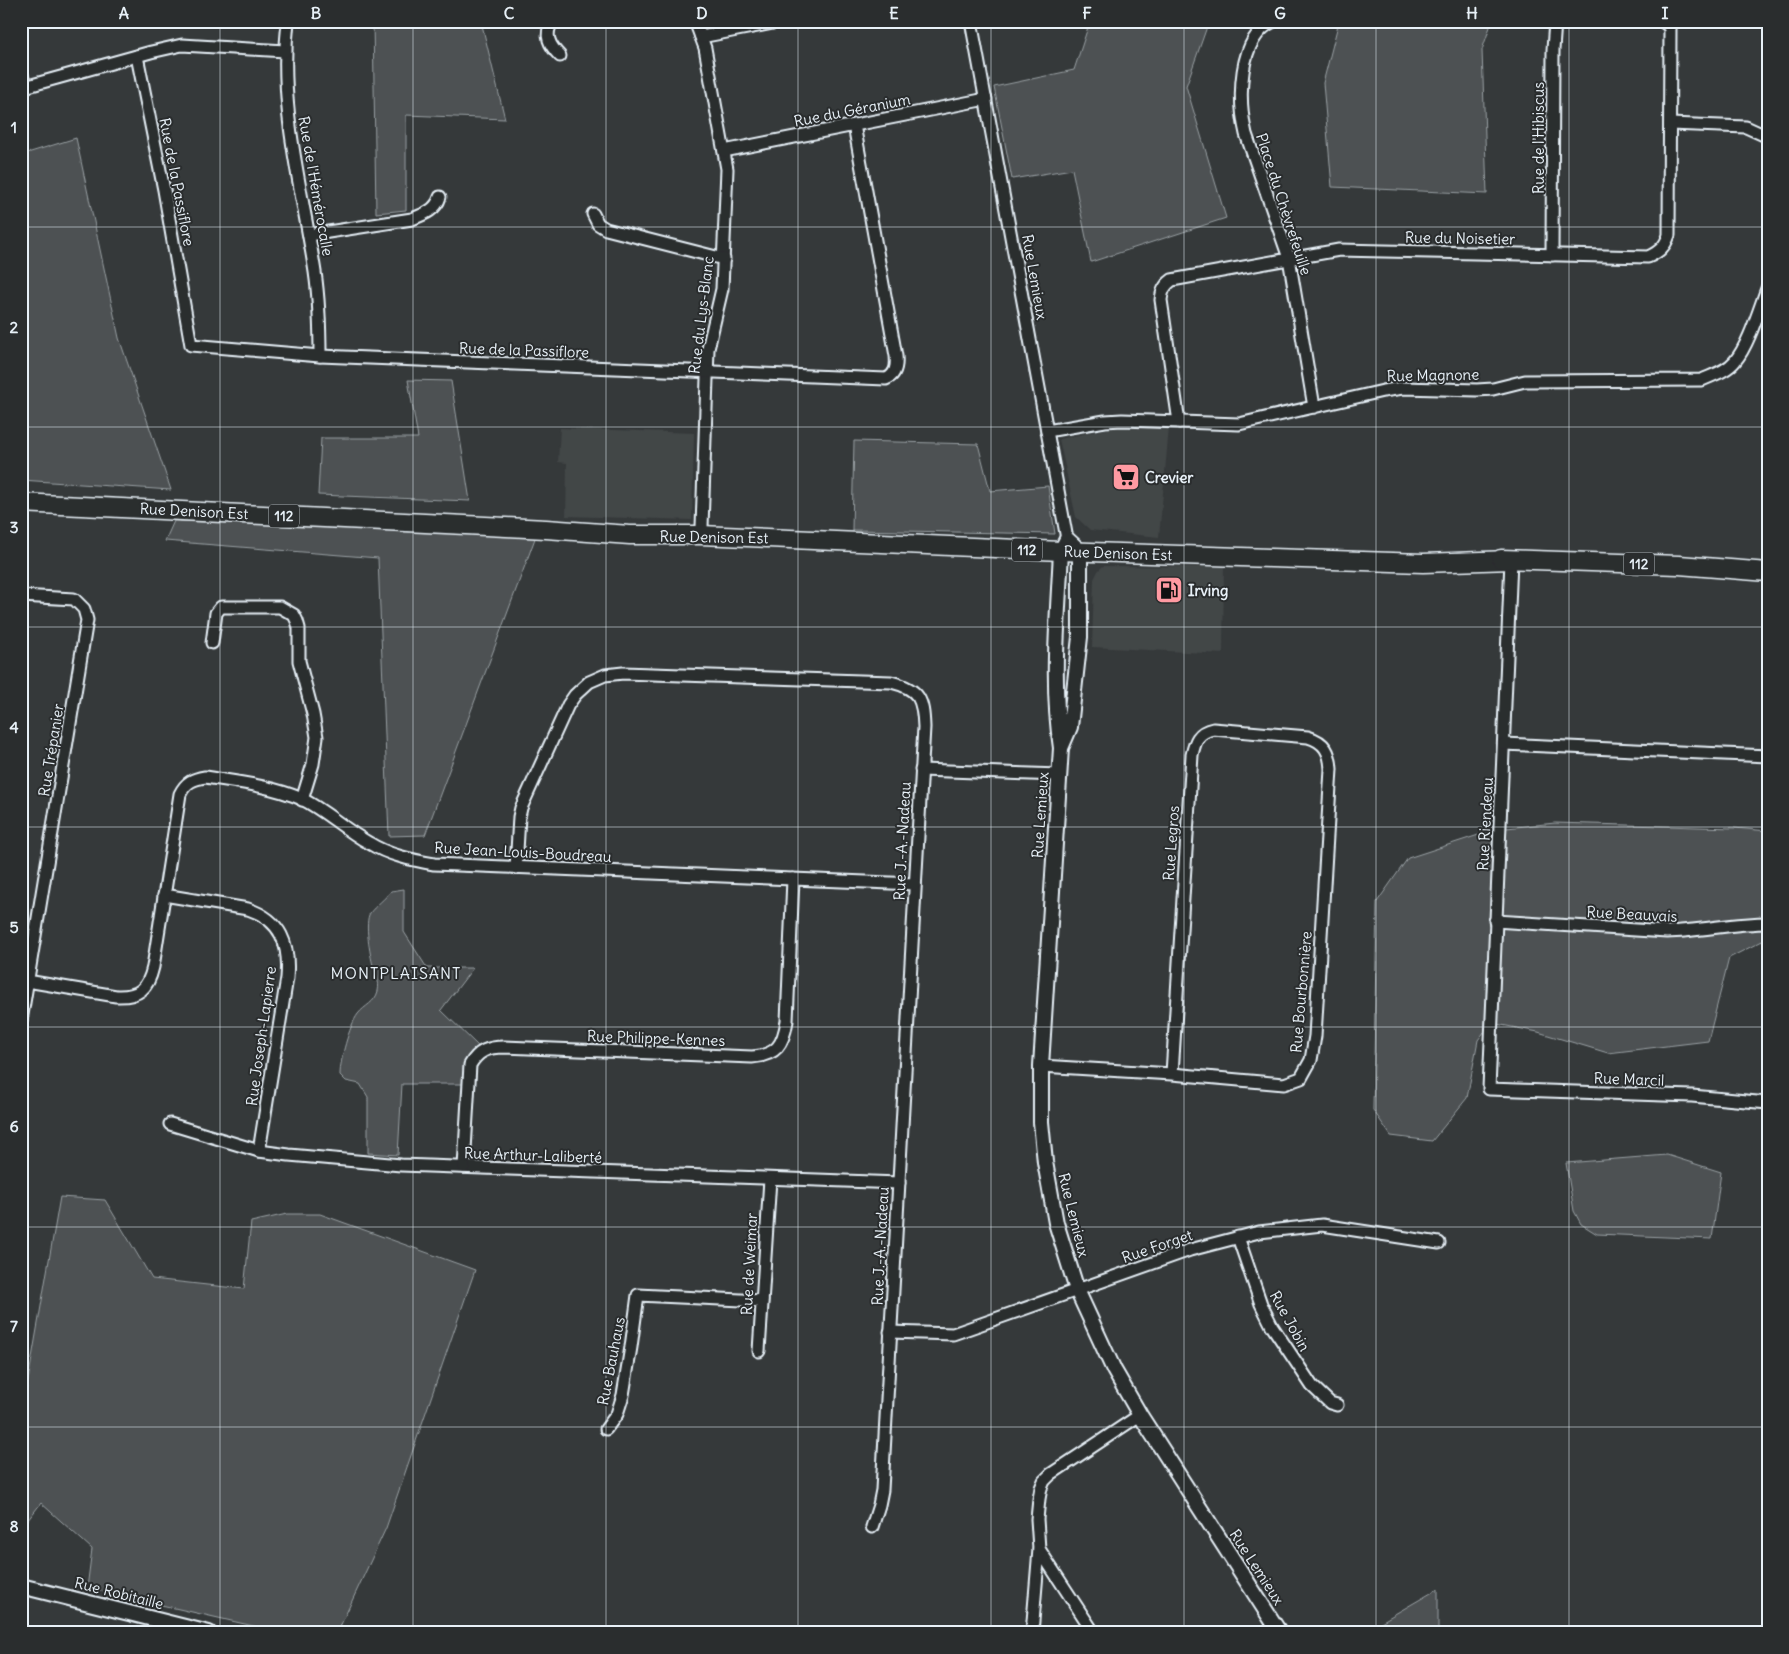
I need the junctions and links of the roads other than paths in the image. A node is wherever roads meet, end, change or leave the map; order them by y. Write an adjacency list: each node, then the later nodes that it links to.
1 (288, 21): 10 (street, Rue de l'Hémérocalle)
2 (553, 21): 12 (street)
3 (695, 21): 9 (street, Rue du Lys-Blanc)
4 (783, 21): 9 (street)
5 (971, 21): 15 (street, Rue Lemieux)
6 (1274, 21): 24 (street, Place du Chèvrefeuille)
7 (1555, 21): 23 (street, Rue de l'Hibiscus)
8 (1662, 21): 16 (street, Rue du Noisetier)
9 (701, 38): 19 (street, Rue du Lys-Blanc)
10 (285, 51): 11 (street); 22 (street, Rue de l'Hémérocalle)
11 (137, 56): 14 (street); 27 (street, Rue de la Passiflore)
12 (560, 56)
13 (21, 71): 14 (street)
14 (23, 87)
15 (986, 99): 17 (street, Rue du Géranium); 31 (street, Rue Lemieux)
16 (1670, 124): 18 (street); 23 (street, Rue du Noisetier)
17 (854, 125): 19 (street, Rue du Géranium); 28 (street, Rue de la Passiflore)
18 (1768, 137)
19 (724, 151): 25 (street, Rue du Lys-Blanc)
20 (440, 197): 22 (street)
21 (593, 214): 25 (street)
22 (309, 235): 27 (street, Rue de l'Hémérocalle)
23 (1552, 255): 24 (street, Rue du Noisetier)
24 (1289, 258): 29 (street, Place du Chèvrefeuille); 30 (street, Rue du Noisetier)
25 (724, 259): 28 (street, Rue du Lys-Blanc)
26 (1768, 286): 29 (street, Rue Magnone)
27 (320, 356): 28 (street, Rue de la Passiflore)
28 (708, 372): 33 (street, Rue du Lys-Blanc)
29 (1314, 407): 30 (street, Rue Magnone)
30 (1179, 422): 31 (street, Rue Magnone)
31 (1047, 431): 35 (street, Rue Lemieux)
32 (21, 503): 34 (main road, Rue Denison Est / 112)
33 (702, 528): 34 (main road, Rue Denison Est); 35 (main road, Rue Denison Est)
34 (546, 529): 35 (main road, Rue Denison Est / 112)
35 (1069, 547): 36 (main road, Rue Denison Est); 42 (street, Rue Lemieux); 42 (street, Rue Lemieux)
36 (1511, 560): 37 (main road, Rue Denison Est / 112); 41 (street, Rue Riendeau)
37 (1768, 572)
38 (21, 596): 53 (street, Rue Trépanier)
39 (212, 643): 46 (street)
40 (1318, 740): 56 (street, Rue Legros); 56 (street, Rue Bourbonnière)
41 (1504, 744): 43 (street); 51 (street, Rue Riendeau)
42 (1061, 748): 45 (street, Rue Lemieux)
43 (1768, 756)
44 (921, 770): 45 (street); 47 (street, Rue J.-A.-Nadeau); 49 (street, Rue J.-A.-Nadeau)
45 (1059, 775): 55 (street, Rue Lemieux)
46 (302, 800): 47 (street, Rue Jean-Louis-Boudreau); 50 (street, Rue Jean-Louis-Boudreau)
47 (516, 868): 48 (street, Rue Jean-Louis-Boudreau)
48 (793, 879): 49 (street, Rue Jean-Louis-Boudreau); 61 (street, Rue Philippe-Kennes)
49 (915, 884): 63 (street, Rue J.-A.-Nadeau)
50 (164, 895): 53 (street, Rue Jean-Louis-Boudreau); 60 (street, Rue Joseph-Lapierre)
51 (1495, 922): 52 (street, Rue Beauvais); 57 (street, Rue Riendeau)
52 (1768, 923)
53 (25, 981): 54 (street, Rue Trépanier)
54 (21, 1021)
55 (1041, 1066): 56 (street, Rue Bourbonnière); 66 (street, Rue Lemieux)
56 (1172, 1074)
57 (1489, 1089): 58 (street, Rue Marcil)
58 (1768, 1103)
59 (170, 1124): 60 (street, Rue Arthur-Laliberté)
60 (259, 1151): 61 (street, Rue Arthur-Laliberté)
61 (464, 1167): 62 (street, Rue Arthur-Laliberté)
62 (770, 1179): 63 (street, Rue Arthur-Laliberté); 67 (street, Rue de Weimar)
63 (899, 1183): 68 (street, Rue J.-A.-Nadeau)
64 (1238, 1237): 65 (street, Rue Forget); 66 (street, Rue Forget); 70 (street, Rue Jobin)
65 (1439, 1243)
66 (1077, 1290): 68 (street, Rue Forget); 71 (street, Rue Lemieux)
67 (762, 1301): 69 (street, Rue de Weimar); 72 (street, Rue Bauhaus)
68 (890, 1332): 73 (street, Rue J.-A.-Nadeau)
69 (759, 1351)
70 (1337, 1406)
71 (1140, 1415): 74 (street); 79 (street, Rue Lemieux)
72 (606, 1429)
73 (872, 1527)
74 (1039, 1549): 77 (street); 78 (street)
75 (21, 1586): 76 (street, Rue Robitaille)
76 (209, 1633)
77 (1032, 1633)
78 (1094, 1633)
79 (1280, 1633)

